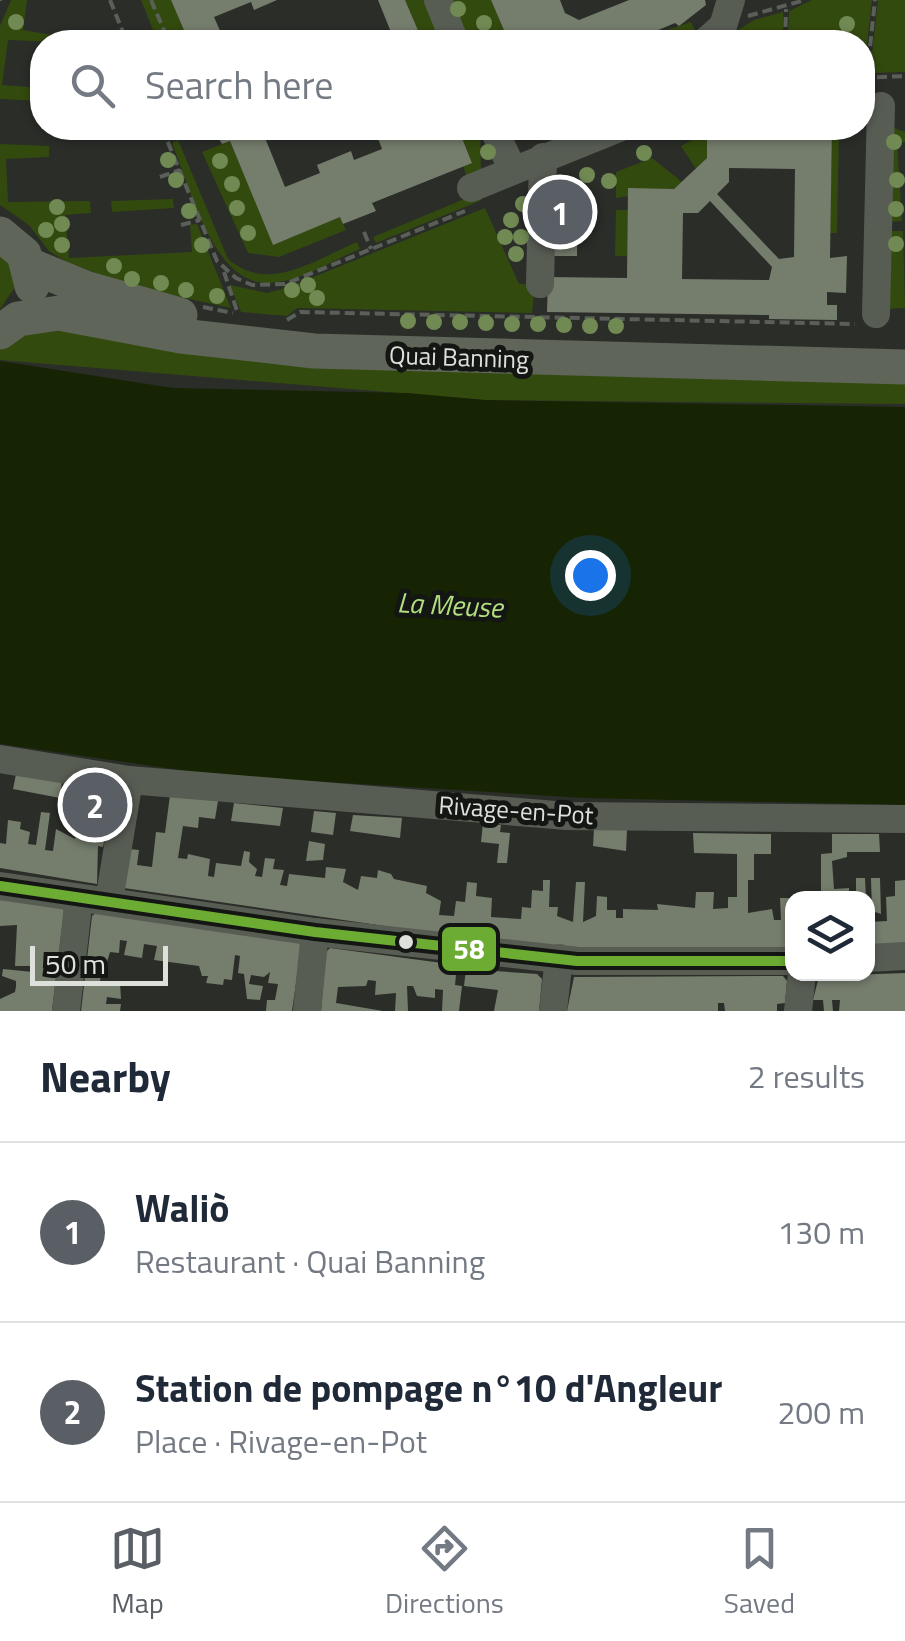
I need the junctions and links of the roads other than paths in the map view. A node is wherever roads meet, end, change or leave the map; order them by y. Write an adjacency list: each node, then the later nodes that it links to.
1 (438, 0): 3 (street)
2 (729, 6): 4 (street)
3 (449, 30)
4 (718, 30)
5 (499, 140): 9 (street)
6 (588, 140): 8 (street)
7 (874, 140): 13 (street)
8 (543, 157): 9 (street); 12 (street)
9 (512, 168): 10 (street)
10 (477, 196)
11 (9, 241): 14 (main road, Quai Banning); 15 (main road, Quai Banning)
12 (540, 294)
13 (873, 320)
14 (9, 325): 15 (main road, Quai Banning)
15 (904, 354)
16 (0, 759): 17 (street, Rivage-en-Pot)
17 (128, 780): 18 (street, Rivage-en-Pot); 21 (street)
18 (905, 819)
19 (0, 886): 20 (street)
20 (79, 898): 21 (street); 28 (street)
21 (109, 901): 22 (street)
22 (315, 932): 24 (street); 29 (street)
23 (905, 956): 25 (street)
24 (559, 958): 26 (street); 30 (street)
25 (875, 958)
26 (785, 961)
27 (801, 981): 31 (street)
28 (66, 1011)
29 (307, 1011)
30 (553, 1011)
31 (798, 1011)

